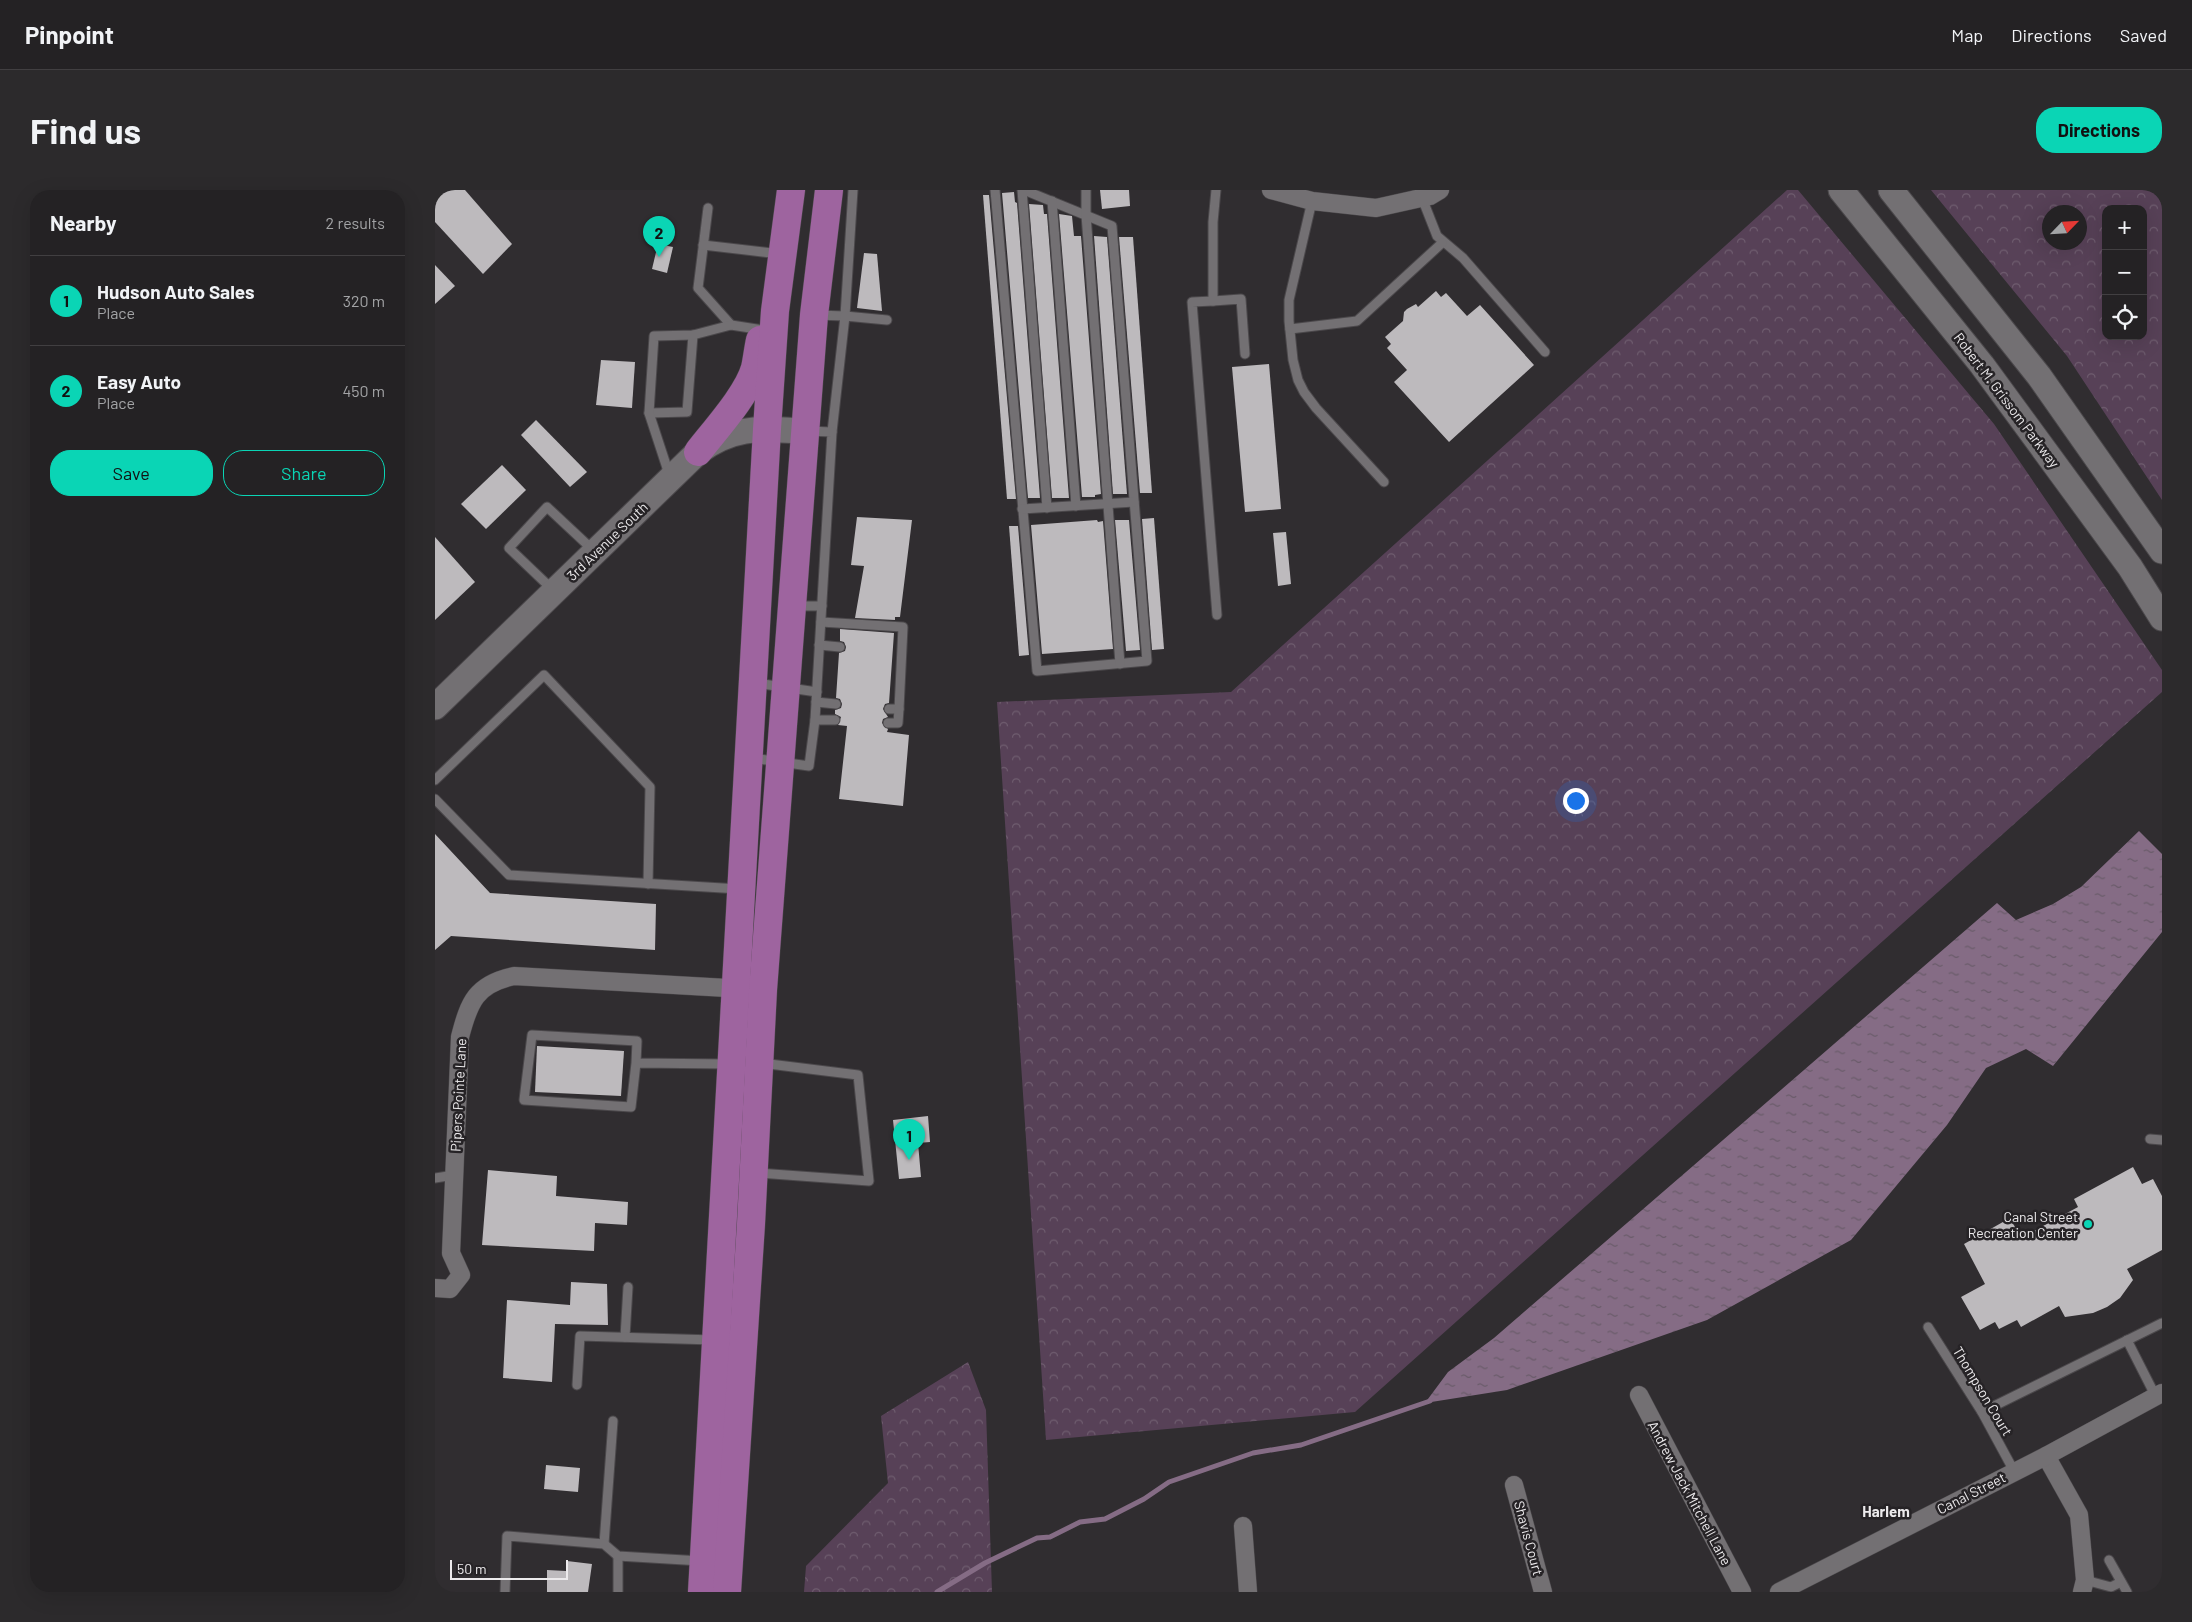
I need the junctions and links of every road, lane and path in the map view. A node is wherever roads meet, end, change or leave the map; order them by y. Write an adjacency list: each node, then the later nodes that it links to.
1 (791, 190): 19 (main road)
2 (829, 190): 21 (main road)
3 (853, 190): 22 (lane)
4 (995, 190): 41 (lane)
5 (1023, 190): 14 (lane); 40 (lane)
6 (1086, 190): 16 (lane)
7 (1216, 190): 20 (lane)
8 (1271, 190): 12 (street)
9 (1440, 190): 13 (street)
10 (1841, 190): 48 (main road, Robert M. Grissom Parkway)
11 (1891, 190): 42 (main road)
12 (1313, 195): 13 (street); 26 (lane)
13 (1422, 198): 17 (lane)
14 (1052, 202): 16 (lane); 39 (lane)
15 (707, 208): 18 (lane)
16 (1086, 215): 37 (lane); 38 (lane)
17 (1442, 243): 26 (lane); 28 (lane)
18 (703, 245): 19 (lane); 25 (lane)
19 (782, 254): 23 (main road)
20 (1213, 301): 29 (lane); 47 (lane)
21 (814, 315): 22 (lane); 32 (main road)
22 (845, 316): 24 (lane); 33 (lane)
23 (769, 320): 25 (lane); 31 (main road); 34 (main road)
24 (887, 320)
25 (731, 325): 27 (lane)
26 (1290, 329): 36 (lane)
27 (693, 335): 30 (lane); 30 (lane)
28 (1545, 352)
29 (1245, 354)
30 (649, 413): 35 (lane)
31 (767, 429): 32 (main road, 3rd Avenue South); 34 (main road, 3rd Avenue South); 53 (main road)
32 (804, 430): 33 (lane); 45 (main road)
33 (831, 432): 46 (lane)
34 (698, 452): 35 (main road, 3rd Avenue South)
35 (670, 480): 43 (main road, 3rd Avenue South)
36 (1384, 482)
37 (1135, 502): 38 (lane); 52 (lane)
38 (1108, 504): 39 (lane); 52 (lane)
39 (1076, 506): 40 (lane)
40 (1047, 508): 41 (lane)
41 (1022, 509): 52 (lane)
42 (2162, 551)
43 (595, 552): 44 (main road, 3rd Avenue South); 44 (lane)
44 (555, 592): 58 (main road, 3rd Avenue South)
45 (791, 606): 46 (lane); 54 (main road)
46 (822, 606): 49 (lane)
47 (1217, 615)
48 (2162, 618)
49 (821, 622): 50 (lane); 60 (lane)
50 (819, 645): 51 (lane); 55 (lane)
51 (839, 647)
52 (1120, 664)
53 (754, 682): 54 (lane); 64 (main road)
54 (787, 686): 55 (lane); 65 (main road)
55 (817, 692): 56 (lane)
56 (816, 702): 57 (lane); 61 (lane)
57 (836, 704)
58 (435, 707)
59 (889, 709): 60 (lane)
60 (899, 710): 63 (lane)
61 (815, 720): 62 (lane); 65 (lane)
62 (835, 720)
63 (888, 723)
64 (749, 758): 65 (lane); 69 (main road)
65 (780, 763): 70 (main road)
66 (435, 780): 68 (lane)
67 (435, 799): 68 (lane)
68 (648, 884): 69 (lane)
69 (742, 890): 70 (main road)
70 (750, 990): 72 (main road); 76 (street, Pipers Pointe Lane)
71 (636, 1063): 71 (lane); 72 (lane)
72 (746, 1063): 75 (main road); 75 (lane)
73 (2149, 1139): 74 (lane)
74 (2162, 1140)
75 (740, 1171): 83 (main road); 103 (main road)
76 (454, 1175): 77 (lane); 79 (street, Pipers Pointe Lane)
77 (435, 1178)
78 (628, 1286): 82 (lane)
79 (435, 1288)
80 (2162, 1323): 84 (lane)
81 (1928, 1327): 88 (lane, Thompson Court)
82 (625, 1337): 83 (lane); 85 (lane)
83 (717, 1340): 97 (main road)
84 (2127, 1340): 87 (lane); 88 (lane)
85 (577, 1385)
86 (1639, 1395): 106 (street, Andrew Jack Mitchell Lane)
87 (2159, 1395): 90 (street, Canal Street)
88 (1982, 1412): 91 (lane, Thompson Court)
89 (613, 1421): 94 (lane)
90 (2046, 1456): 91 (street, Canal Street); 99 (street)
91 (2014, 1471): 107 (street, Canal Street)
92 (1514, 1485): 105 (street, Shavis Court)
93 (1243, 1526): 104 (street)
94 (604, 1544): 95 (lane); 100 (lane)
95 (618, 1556): 97 (lane); 101 (lane)
96 (2109, 1560): 98 (lane)
97 (704, 1561): 102 (main road)
98 (2121, 1582): 99 (lane); 108 (lane)
99 (2083, 1586)
100 (505, 1592)
101 (618, 1592)
102 (702, 1592)
103 (727, 1592)
104 (1248, 1592)
105 (1543, 1592)
106 (1742, 1592)
107 (1779, 1592)
108 (2127, 1592)

